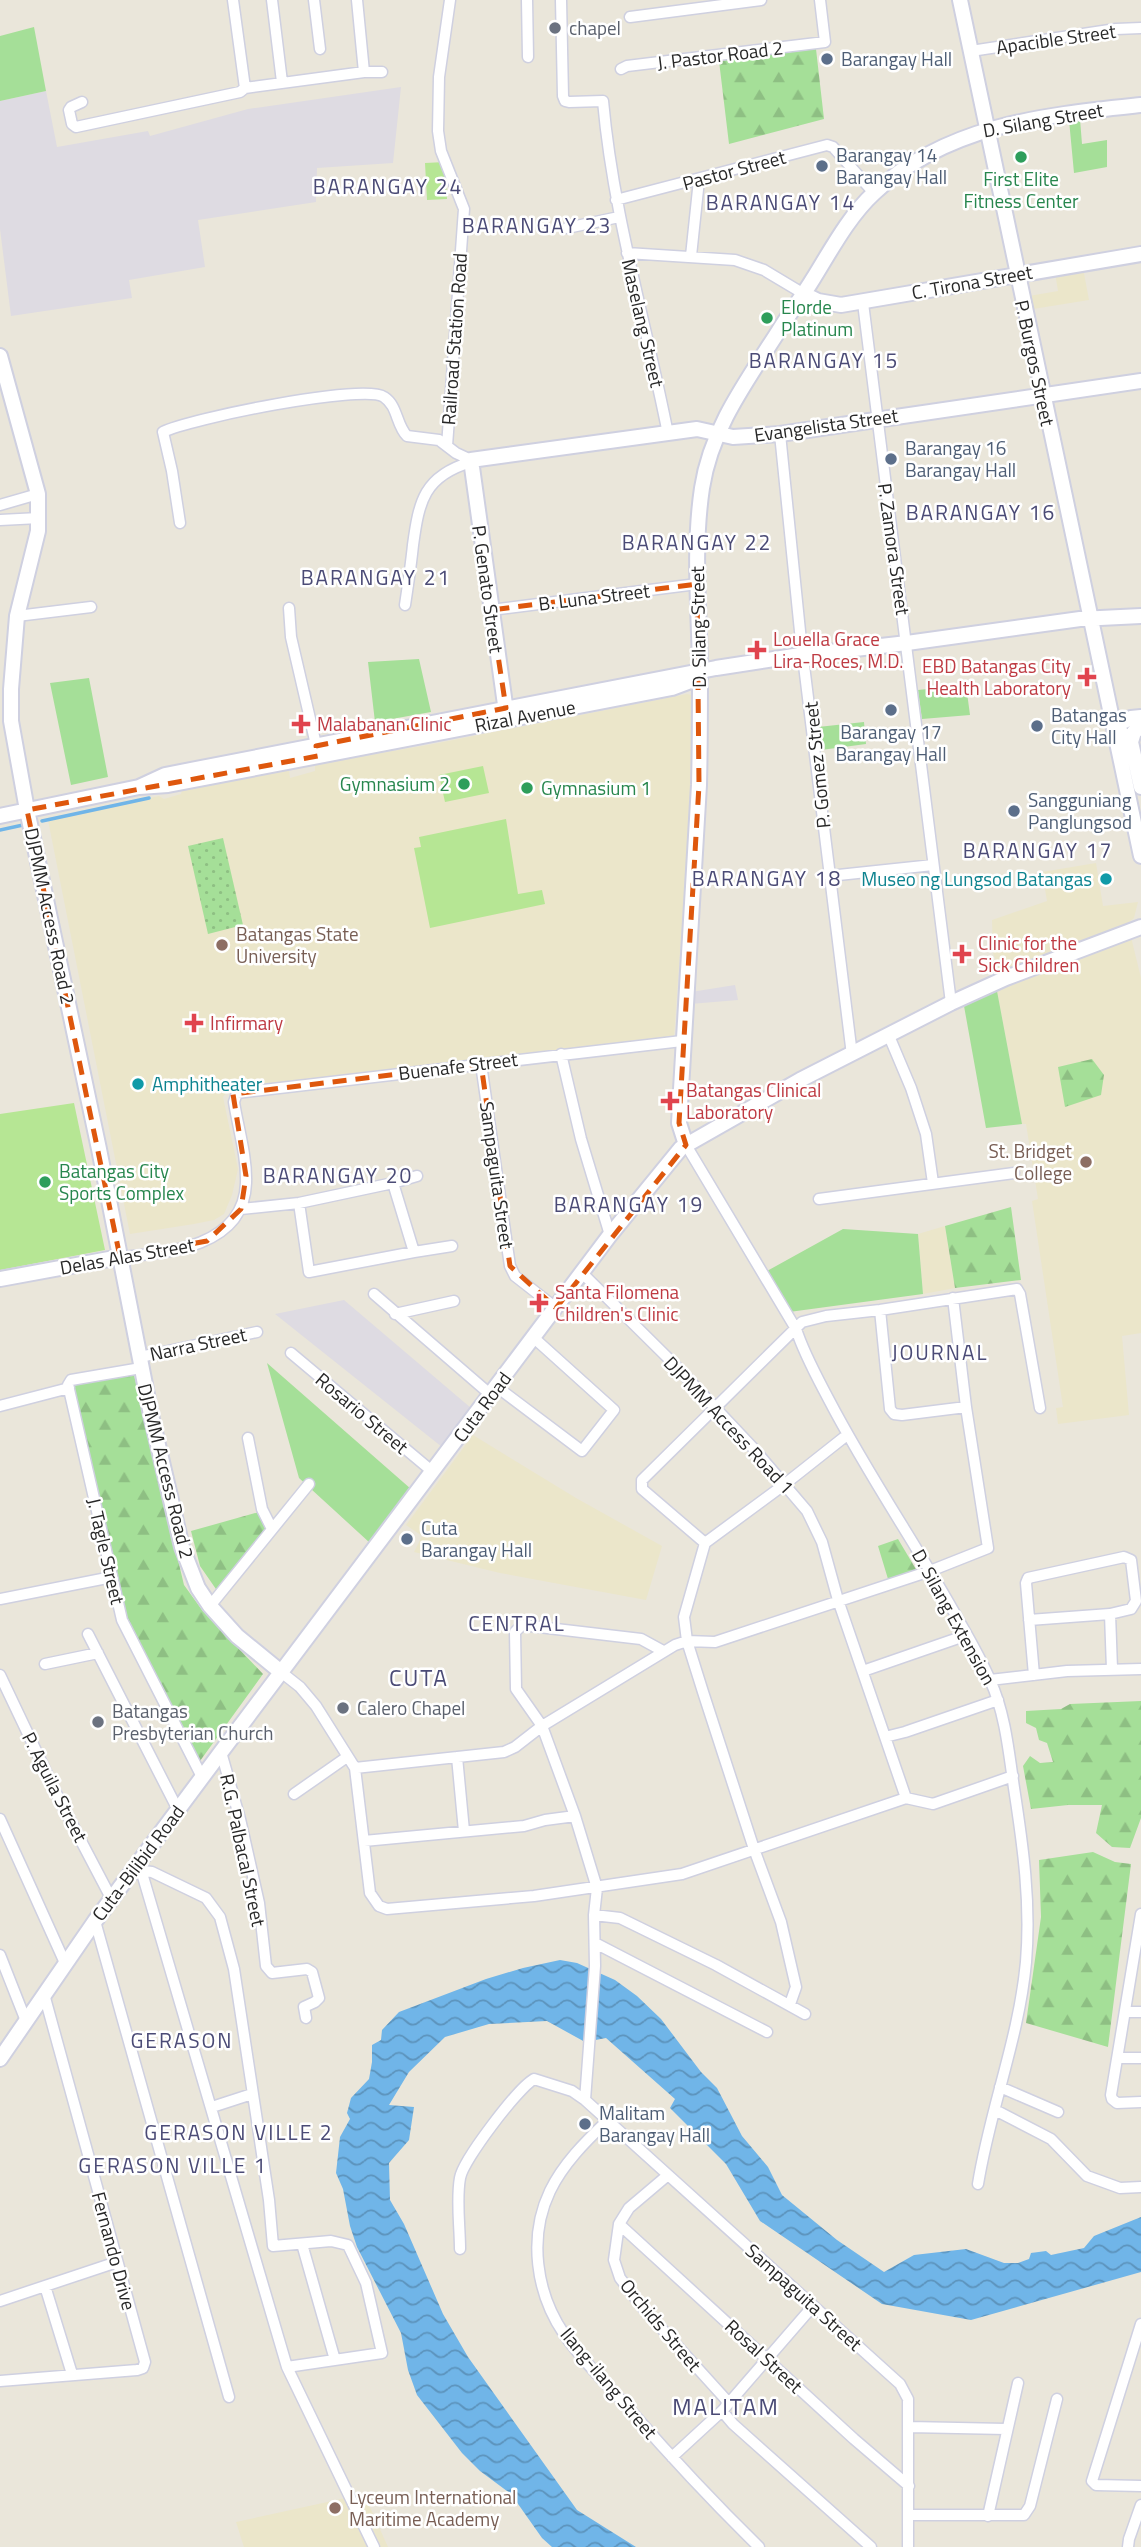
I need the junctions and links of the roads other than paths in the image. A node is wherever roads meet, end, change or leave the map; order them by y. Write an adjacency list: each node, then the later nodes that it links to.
1 (233, 0): 20 (street)
2 (272, 0): 19 (street)
3 (314, 0): 13 (street)
4 (357, 0): 17 (street)
5 (450, 0): 42 (street, Railroad Station Road)
6 (527, 0): 15 (street)
7 (561, 0): 26 (street, Maselang Street)
8 (761, 0): 11 (street)
9 (820, 0): 16 (street, J. Pastor Road 2)
10 (960, 0): 14 (street, P. Burgos Street)
11 (630, 17)
12 (1141, 28): 14 (street, Apacible Street)
13 (320, 48)
14 (971, 51): 23 (street, P. Burgos Street)
15 (528, 57)
16 (621, 69)
17 (364, 72): 18 (street); 19 (street)
18 (382, 72)
19 (282, 82): 20 (street)
20 (245, 88): 21 (street)
21 (82, 102)
22 (1141, 105): 23 (street, D. Silang Street)
23 (988, 129): 25 (street, D. Silang Street); 32 (street, P. Burgos Street)
24 (699, 180): 25 (street, Pastor Street); 26 (street, Pastor Street); 31 (street)
25 (874, 193): 33 (street, D. Silang Street)
26 (616, 200): 27 (street, Maselang Street)
27 (619, 217): 28 (street); 29 (street, Maselang Street)
28 (566, 228)
29 (627, 253): 31 (street); 40 (street, Maselang Street)
30 (1141, 254): 32 (street, C. Tirona Street)
31 (691, 256): 33 (street)
32 (1016, 274): 34 (street, C. Tirona Street); 37 (street, P. Burgos Street)
33 (804, 294): 34 (street, C. Tirona Street); 39 (street, D. Silang Street)
34 (863, 303): 38 (street, P. Zamora Street)
35 (0, 356): 44 (street, DJPMM Access Road 2)
36 (1141, 381): 37 (street, Evangelista Street)
37 (1043, 395): 38 (street, Evangelista Street); 56 (street, P. Burgos Street)
38 (877, 420): 41 (street, Evangelista Street); 57 (street, P. Zamora Street)
39 (718, 432): 40 (street, Evangelista Street); 41 (street, Evangelista Street); 49 (street, D. Silang Street)
40 (668, 434): 43 (street, Evangelista Street)
41 (780, 434): 58 (street, P. Gomez Street)
42 (447, 446): 43 (street, Railroad Station Road); 48 (street)
43 (471, 461): 50 (street); 53 (street, P. Genato Street)
44 (38, 494): 45 (street); 46 (street, DJPMM Access Road 2)
45 (0, 505)
46 (39, 518): 47 (street); 54 (street, DJPMM Access Road 2)
47 (0, 520)
48 (180, 523)
49 (697, 584): 53 (street, B. Luna Street); 59 (street, D. Silang Street)
50 (405, 605)
51 (91, 607): 54 (street)
52 (289, 608): 65 (street)
53 (491, 610): 60 (street, P. Genato Street)
54 (17, 616): 67 (street, DJPMM Access Road 2)
55 (1141, 616): 56 (street, Rizal Avenue)
56 (1091, 618): 57 (street, Rizal Avenue); 62 (street, P. Burgos Street)
57 (907, 643): 58 (street, Rizal Avenue); 70 (street, P. Zamora Street)
58 (804, 654): 59 (street, Rizal Avenue); 71 (street, P. Gomez Street)
59 (700, 671): 60 (street, Rizal Avenue); 75 (street, D. Silang Street)
60 (506, 713): 65 (street, Rizal Avenue)
61 (1141, 717): 62 (street)
62 (1114, 726): 64 (street); 69 (street, P. Burgos Street)
63 (1141, 727): 64 (street)
64 (1131, 742): 66 (street)
65 (317, 751): 67 (street, Rizal Avenue)
66 (1141, 786)
67 (27, 810): 68 (street, Rizal Avenue); 90 (street, DJPMM Access Road 2)
68 (0, 816)
69 (1141, 856)
70 (933, 864): 71 (street); 73 (street, P. Zamora Street)
71 (829, 876): 77 (street, P. Gomez Street)
72 (1141, 927): 73 (street)
73 (951, 1003): 74 (street)
74 (889, 1037): 77 (street); 82 (street)
75 (682, 1041): 76 (street, Buenafe Street); 79 (street, D. Silang Street)
76 (561, 1054): 78 (street, Buenafe Street); 87 (street)
77 (852, 1055): 79 (street)
78 (481, 1064): 86 (street, Buenafe Street); 96 (street, Sampaguita Street)
79 (686, 1144): 87 (street, Cuta Road); 99 (street, D. Silang Extension)
80 (1014, 1173): 82 (street)
81 (417, 1176): 83 (street)
82 (933, 1182): 84 (street)
83 (393, 1183): 85 (street); 89 (street)
84 (819, 1199)
85 (299, 1203): 86 (street); 89 (street)
86 (241, 1209): 90 (street, Delas Alas Street)
87 (610, 1235): 91 (street, Cuta Road)
88 (452, 1246): 89 (street)
89 (414, 1252)
90 (120, 1257): 92 (street, Delas Alas Street); 103 (street, DJPMM Access Road 2)
91 (582, 1273): 96 (street, Cuta Road); 109 (street, DJPMM Access Road 1)
92 (0, 1279)
93 (374, 1294): 98 (street)
94 (953, 1298): 97 (street); 107 (street); 108 (street)
95 (454, 1301): 98 (street)
96 (556, 1308): 101 (street, Cuta Road)
97 (880, 1310): 99 (street); 107 (street)
98 (395, 1314): 105 (street)
99 (796, 1329): 109 (street); 110 (street, D. Silang Extension)
100 (257, 1332): 103 (street, Narra Street)
101 (534, 1338): 105 (street, Cuta Road); 105 (street)
102 (291, 1353): 112 (street, Rosario Street)
103 (141, 1362): 104 (street); 121 (street, DJPMM Access Road 2)
104 (69, 1388): 106 (street); 118 (street, J. Tagle Street)
105 (494, 1391): 112 (street, Cuta Road)
106 (0, 1406)
107 (966, 1407): 117 (street)
108 (1040, 1408)
109 (716, 1410): 113 (street, DJPMM Access Road 1); 116 (street)
110 (847, 1435): 113 (street); 117 (street, D. Silang Extension)
111 (248, 1438): 115 (street)
112 (433, 1472): 133 (street, Cuta Road)
113 (785, 1484): 116 (street); 120 (street, DJPMM Access Road 1)
114 (309, 1485): 115 (street)
115 (272, 1529): 121 (street)
116 (705, 1542): 126 (street)
117 (930, 1571): 120 (street); 125 (street, D. Silang Extension)
118 (113, 1577): 119 (street); 145 (street, J. Tagle Street)
119 (0, 1599)
120 (838, 1600): 126 (street); 132 (street, DJPMM Access Road 1)
121 (210, 1606): 133 (street, DJPMM Access Road 2)
122 (1110, 1614): 123 (street); 123 (street); 130 (street)
123 (1029, 1620): 135 (street)
124 (88, 1634): 128 (street)
125 (967, 1635): 132 (street); 136 (street, D. Silang Extension)
126 (687, 1642): 127 (street); 153 (street)
127 (663, 1651): 138 (street); 138 (street)
128 (98, 1653): 129 (street); 148 (street)
129 (45, 1664)
130 (1112, 1669): 131 (street); 135 (street)
131 (1141, 1669)
132 (863, 1671): 139 (street, DJPMM Access Road 1)
133 (281, 1672): 140 (street, Cuta-Bilibid Road); 141 (street, DJPMM Access Road 2)
134 (0, 1675): 156 (street, P. Aguila Street)
135 (1034, 1675): 136 (street)
136 (990, 1680): 137 (street, D. Silang Extension)
137 (998, 1700): 139 (street); 144 (street, D. Silang Extension)
138 (542, 1726): 142 (street); 149 (street)
139 (885, 1737): 147 (street, DJPMM Access Road 1)
140 (221, 1752): 145 (street, Cuta-Bilibid Road); 169 (street, R.G. Palbacal Street)
141 (347, 1757): 143 (street, DJPMM Access Road 2); 146 (street)
142 (457, 1757): 143 (street); 151 (street)
143 (355, 1768): 152 (street)
144 (1013, 1776): 147 (street); 175 (street, D. Silang Extension)
145 (202, 1777): 148 (street, Cuta-Bilibid Road)
146 (294, 1794)
147 (906, 1798): 153 (street)
148 (178, 1810): 154 (street, Cuta-Bilibid Road)
149 (575, 1816): 151 (street); 155 (street)
150 (0, 1819): 162 (street)
151 (464, 1831): 152 (street)
152 (364, 1841): 155 (street)
153 (754, 1849): 155 (street); 165 (street)
154 (141, 1867): 156 (street, Cuta-Bilibid Road); 176 (street); 179 (street)
155 (597, 1888): 157 (street)
156 (111, 1898): 159 (street, Cuta-Bilibid Road)
157 (594, 1915): 160 (street); 165 (street)
158 (1141, 1916): 163 (street)
159 (95, 1921): 162 (street, Cuta-Bilibid Road); 202 (street)
160 (596, 1943): 171 (street); 177 (street)
161 (0, 1955): 170 (street)
162 (65, 1963): 164 (street, Cuta-Bilibid Road)
163 (1137, 1964): 166 (street)
164 (44, 1994): 170 (street, Cuta-Bilibid Road); 191 (street, Fernando Drive)
165 (790, 2004): 168 (street)
166 (1125, 2012): 167 (street); 172 (street)
167 (1141, 2012)
168 (805, 2014)
169 (306, 2018)
170 (26, 2021): 174 (street, Cuta-Bilibid Road)
171 (767, 2032)
172 (1118, 2058): 173 (street); 178 (street)
173 (1141, 2058)
174 (0, 2059)
175 (1000, 2087): 180 (street, D. Silang Extension); 181 (street)
176 (252, 2094): 179 (street); 188 (street)
177 (585, 2100): 182 (street, Sampaguita Street); 189 (street, Sampaguita Street)
178 (1141, 2102)
179 (212, 2107): 190 (street)
180 (995, 2110): 184 (street, D. Silang Extension); 185 (street)
181 (1058, 2112)
182 (607, 2121): 183 (street, Sampaguita Street); 207 (street, Ilang-ilang Street)
183 (668, 2175): 186 (street); 194 (street, Sampaguita Street)
184 (978, 2184)
185 (1141, 2187)
186 (619, 2224): 196 (street, Rosal Street); 204 (street, Orchids Street)
187 (302, 2244): 188 (street); 197 (street); 197 (street)
188 (273, 2246): 190 (street)
189 (460, 2249)
190 (253, 2250): 198 (street)
191 (117, 2262): 192 (street); 199 (street, Fernando Drive)
192 (45, 2286): 193 (street); 199 (street)
193 (0, 2301)
194 (813, 2306): 196 (street); 205 (street, Sampaguita Street)
195 (1141, 2324): 209 (street)
196 (766, 2358): 204 (street); 208 (street, Rosal Street)
197 (335, 2360): 198 (street)
198 (286, 2367): 213 (street)
199 (72, 2374): 200 (street, Fernando Drive)
200 (0, 2381)
201 (1018, 2383): 206 (street)
202 (229, 2397)
203 (1057, 2399): 212 (street)
204 (725, 2407): 207 (street); 215 (street, Orchids Street)
205 (909, 2427): 206 (street); 208 (street, Sampaguita Street)
206 (1006, 2429): 212 (street)
207 (672, 2457): 214 (street, Ilang-ilang Street)
208 (909, 2486): 211 (street, Sampaguita Street)
209 (1141, 2486)
210 (1141, 2505): 217 (street)
211 (910, 2515): 212 (street); 216 (street, Sampaguita Street)
212 (988, 2516)
213 (374, 2547)
214 (759, 2547)
215 (871, 2547)
216 (908, 2547)
217 (1128, 2547)

